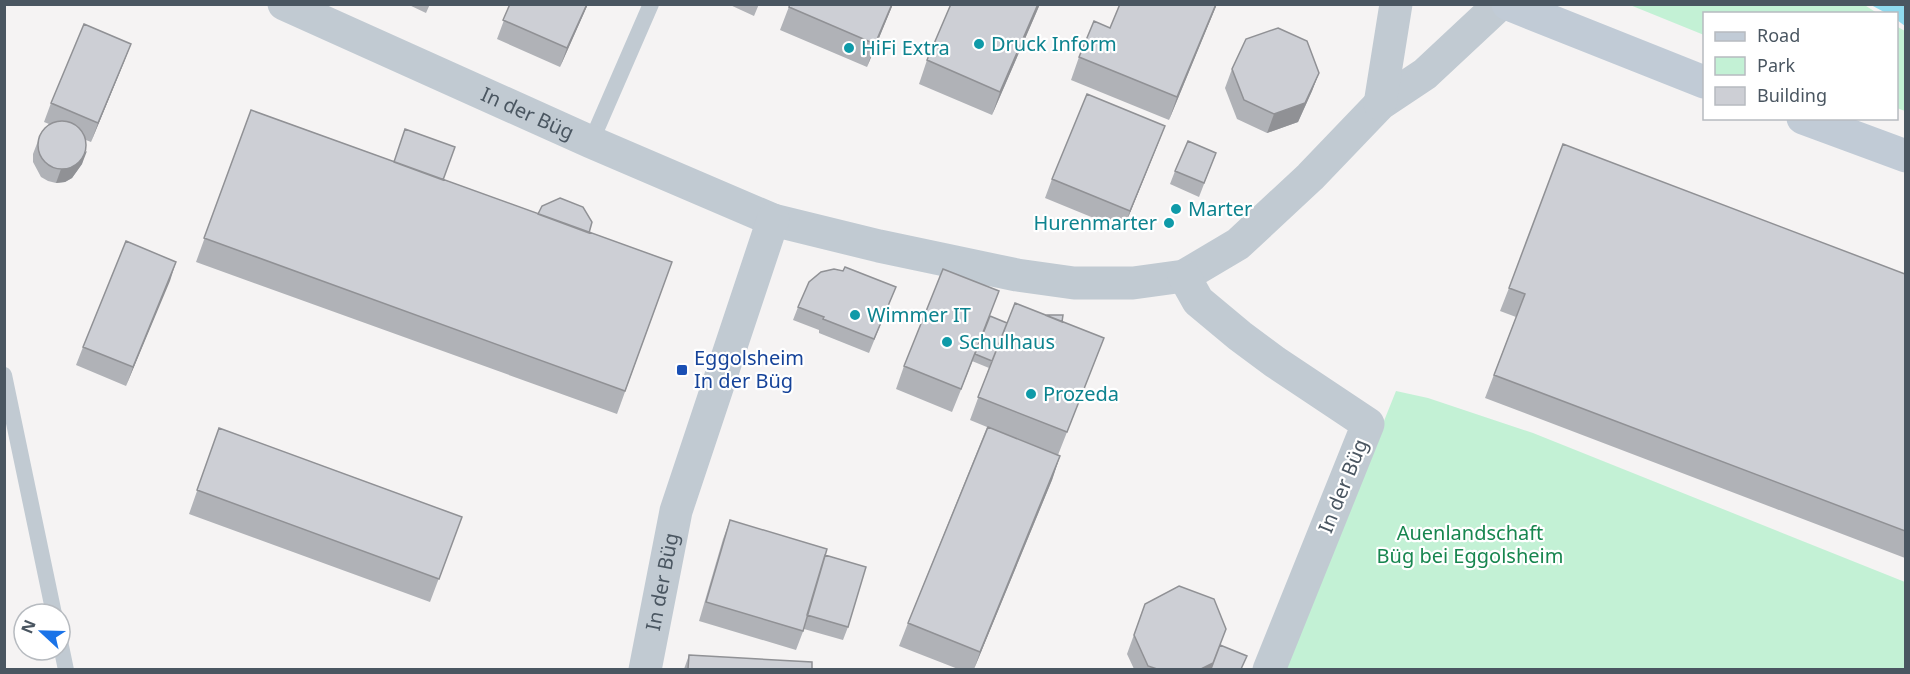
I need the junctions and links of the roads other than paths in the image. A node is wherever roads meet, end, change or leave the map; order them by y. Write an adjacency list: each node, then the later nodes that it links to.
1 (284, 4): 9 (street, In der Büg)
2 (651, 4): 9 (lane)
3 (1396, 4): 7 (street)
4 (1500, 4): 7 (street, In der Büg)
5 (1508, 4): 6 (main road)
6 (1703, 82)
7 (1380, 104): 12 (street, In der Büg)
8 (1808, 120): 10 (main road)
9 (591, 142): 11 (street, In der Büg)
10 (1905, 156)
11 (773, 220): 12 (street, In der Büg); 15 (street, In der Büg)
12 (1184, 276): 16 (street, In der Büg)
13 (4, 375): 14 (lane)
14 (51, 602)
15 (645, 669)
16 (1269, 669)

